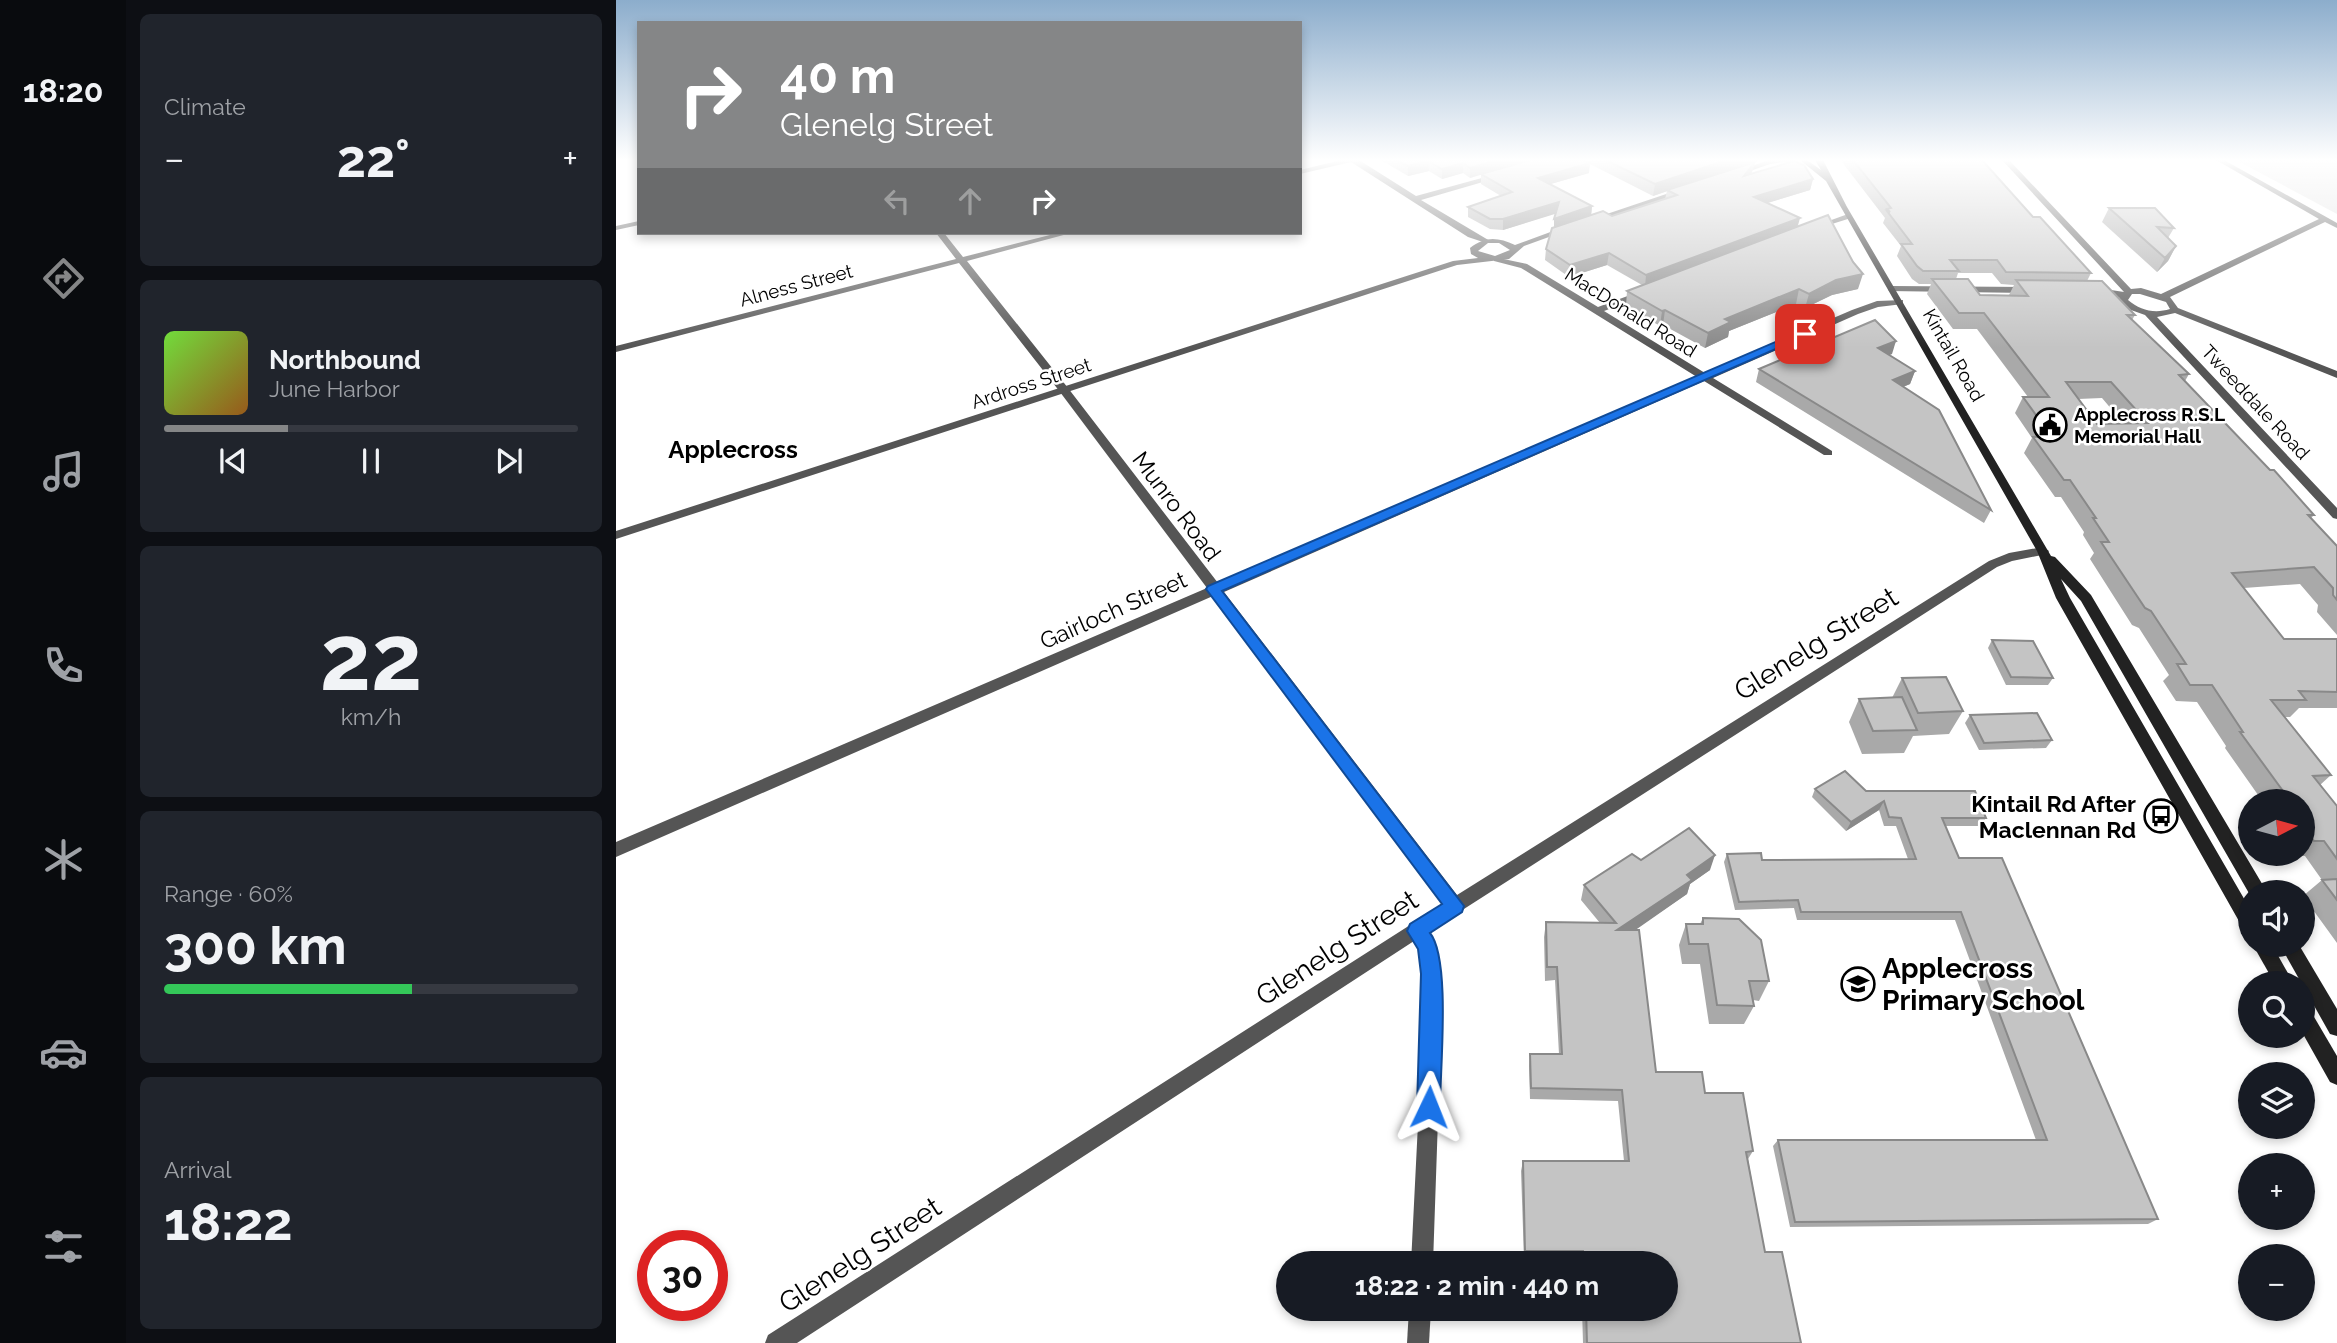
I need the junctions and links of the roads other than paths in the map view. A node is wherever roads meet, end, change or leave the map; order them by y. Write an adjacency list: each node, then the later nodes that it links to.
1 (637, 223): 8 (street)
2 (1452, 223): 12 (street)
3 (1591, 223): 15 (street)
4 (1830, 223): 9 (street)
5 (1852, 223): 20 (main road, Kintail Road)
6 (2062, 223): 24 (street)
7 (2317, 223): 25 (street)
8 (616, 228)
9 (1801, 233)
10 (942, 235): 17 (street, Munro Road)
11 (1059, 235): 17 (street, Alness Street)
12 (1471, 235): 13 (street); 14 (street)
13 (1486, 241): 14 (street, Ardross Street); 15 (street, MacDonald Road)
14 (1475, 247): 16 (street); 18 (street, Ardross Street)
15 (1516, 248): 16 (street); 19 (street, MacDonald Road)
16 (1493, 259): 18 (street, Ardross Street); 19 (street, MacDonald Road)
17 (962, 260): 30 (street, Alness Street); 33 (street, Munro Road)
18 (1456, 263): 33 (street, Ardross Street)
19 (1524, 266): 27 (street, MacDonald Road)
20 (1892, 289): 21 (street); 26 (main road, Kintail Road)
21 (2037, 290)
22 (1651, 291): 27 (street)
23 (2092, 291): 24 (street)
24 (2126, 294): 25 (street); 29 (street, Tweeddale Road)
25 (2163, 296): 28 (street)
26 (1900, 302): 32 (street, Gairloch Street); 37 (main road, Kintail Road)
27 (1599, 310): 32 (street, MacDonald Road)
28 (2175, 310): 29 (street); 31 (street)
29 (2148, 313): 35 (street, Tweeddale Road)
30 (616, 349)
31 (2337, 375)
32 (1704, 377): 34 (street, MacDonald Road); 38 (street, Gairloch Street)
33 (1064, 390): 36 (street, Ardross Street); 38 (street, Munro Road)
34 (1828, 453)
35 (2337, 515)
36 (616, 535)
37 (2043, 551): 40 (main road, Kintail Road); 41 (main road, Kintail Road); 42 (street, Glenelg Street)
38 (1213, 589): 39 (street, Gairloch Street); 42 (street, Munro Road)
39 (616, 850)
40 (2251, 880)
41 (2238, 903)
42 (1455, 906): 43 (street, Glenelg Street)
43 (1417, 931): 48 (street); 50 (street, Glenelg Street)
44 (2296, 957): 45 (main road)
45 (2337, 1027)
46 (2315, 1036): 47 (main road)
47 (2337, 1074)
48 (1423, 1251)
49 (1419, 1321): 51 (street)
50 (776, 1343)
51 (1418, 1343)

